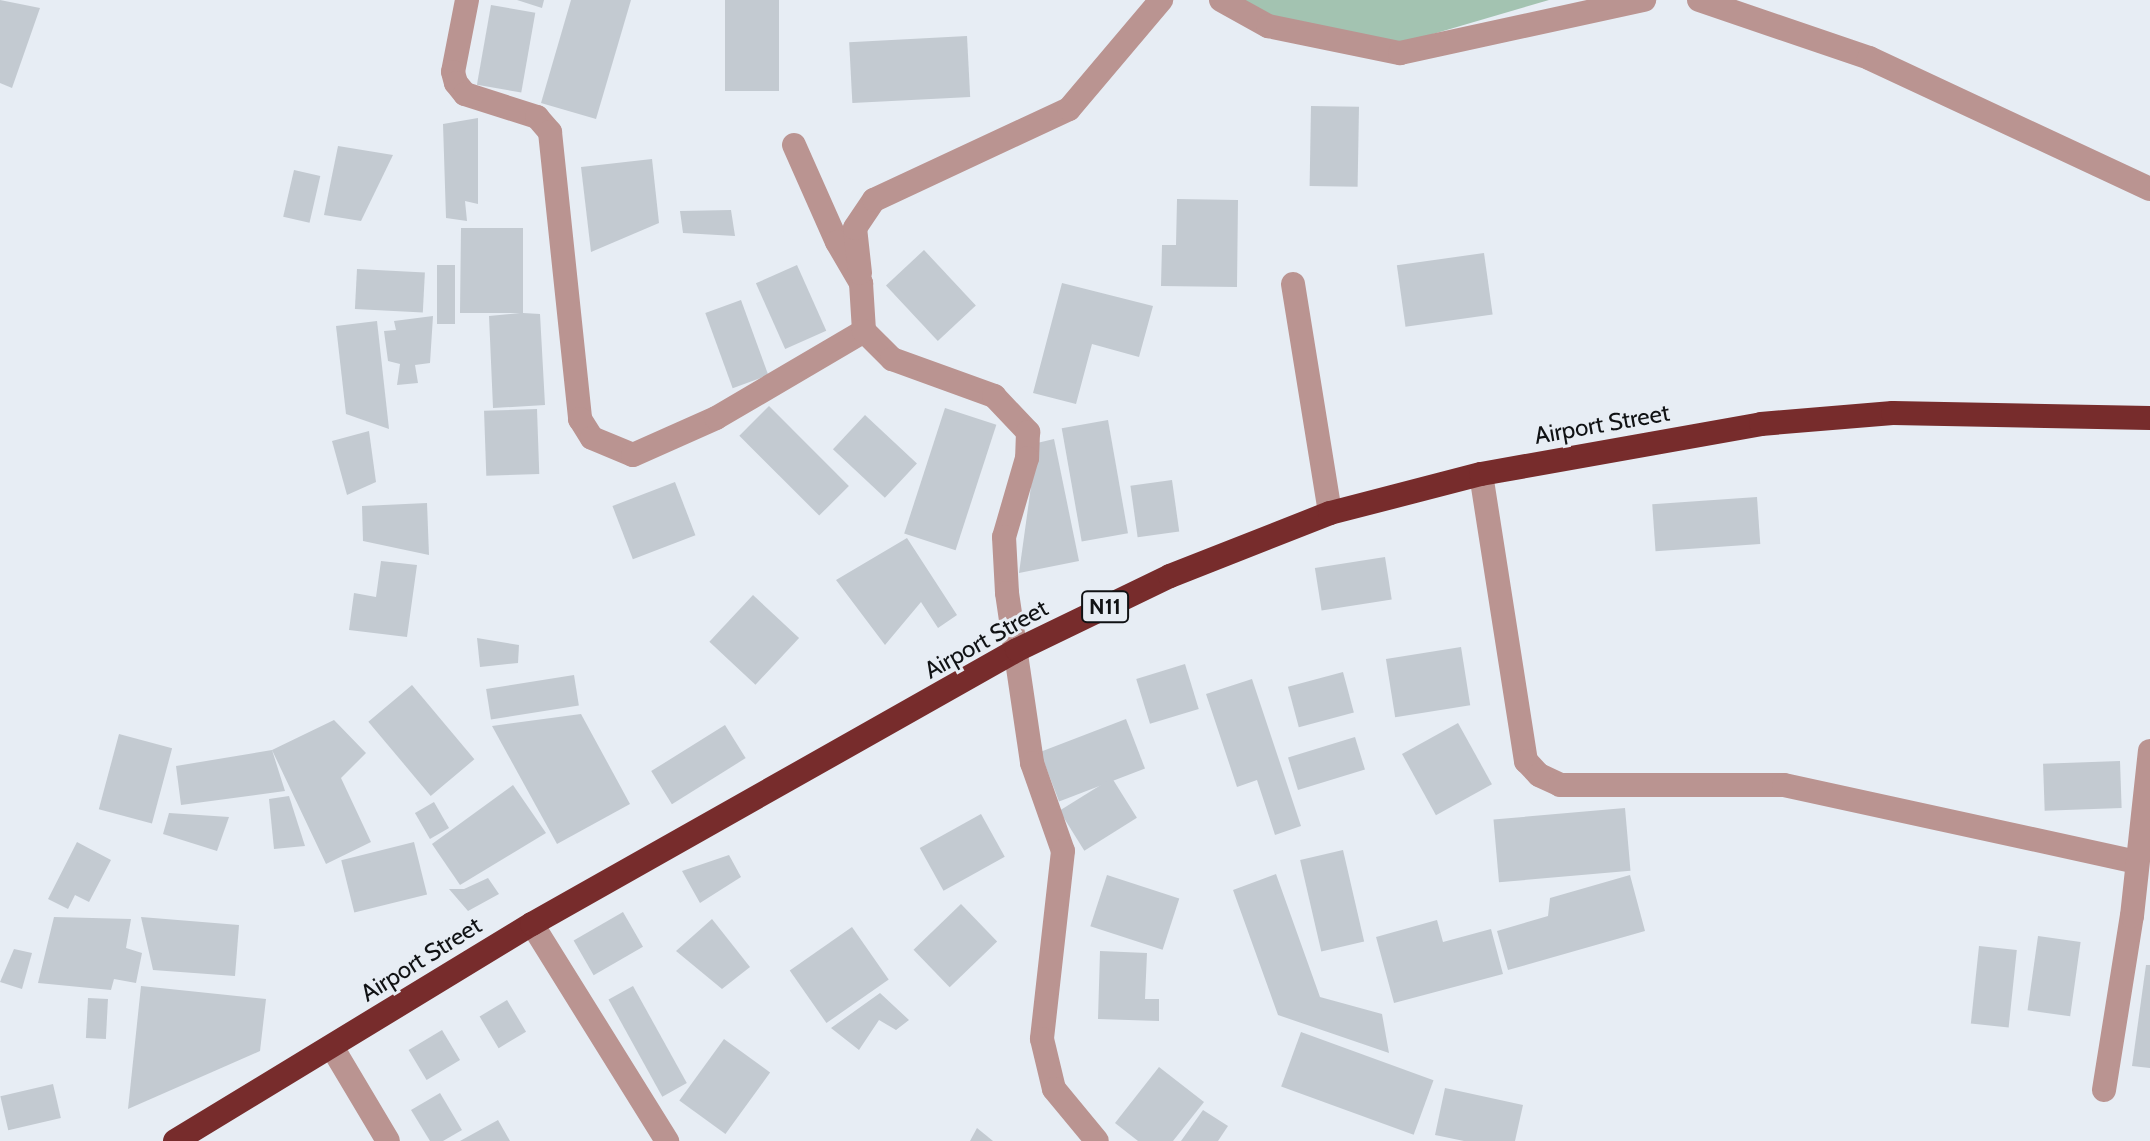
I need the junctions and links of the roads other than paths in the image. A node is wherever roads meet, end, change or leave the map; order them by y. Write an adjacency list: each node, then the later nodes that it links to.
1 (467, 0): 10 (street)
2 (1161, 0): 8 (street)
3 (1221, 0): 4 (street)
4 (1644, 0)
5 (1699, 0): 7 (street)
6 (794, 145): 8 (street)
7 (2150, 189)
8 (861, 283): 10 (street)
9 (1293, 284): 13 (street)
10 (864, 331): 14 (street)
11 (2150, 418): 12 (highway, Airport Street / N11)
12 (1481, 474): 13 (highway, Airport Street / N11); 17 (street)
13 (1330, 513): 14 (highway, Airport Street / N11)
14 (1017, 650): 18 (highway, Airport Street / N11); 24 (street)
15 (2150, 751): 16 (street)
16 (2147, 813): 17 (street)
17 (2137, 862): 20 (street)
18 (532, 924): 19 (highway, Airport Street / N11); 23 (street)
19 (332, 1047): 21 (highway, Airport Street / N11); 22 (street)
20 (2104, 1090)
21 (175, 1141)
22 (388, 1141)
23 (667, 1141)
24 (1097, 1141)

